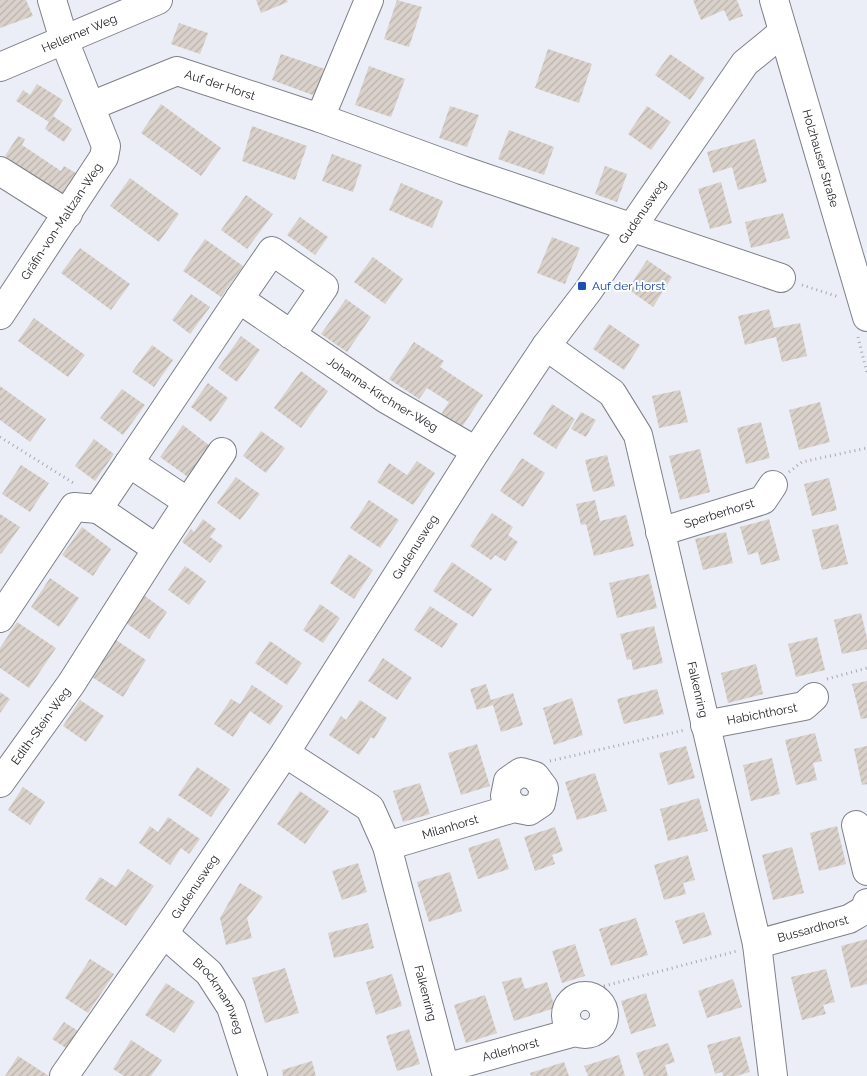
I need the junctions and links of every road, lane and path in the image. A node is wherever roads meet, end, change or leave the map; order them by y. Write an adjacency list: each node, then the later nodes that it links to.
1 (52, 0): 6 (street, Gräfin-von-Maltzan-Weg)
2 (158, 0): 6 (street, Hellerner Weg)
3 (369, 0): 9 (street)
4 (774, 0): 5 (street, Holzhauser Straße)
5 (783, 32): 12 (street, Gudenusweg); 16 (street, Holzhauser Straße)
6 (64, 40): 7 (street, Hellerner Weg); 8 (street, Gräfin-von-Maltzan-Weg)
7 (0, 67)
8 (91, 106): 9 (street, Auf der Horst); 11 (street, Gräfin-von-Maltzan-Weg)
9 (320, 118): 12 (street, Auf der Horst)
10 (0, 171): 11 (street)
11 (68, 214): 15 (street, Gräfin-von-Maltzan-Weg)
12 (630, 228): 13 (street, Auf der Horst); 18 (street, Gudenusweg)
13 (781, 278): 16 (path)
14 (240, 299): 17 (street, Johanna-Kirchner-Weg); 17 (street); 23 (street)
15 (0, 315)
16 (867, 315)
17 (291, 335): 21 (street, Johanna-Kirchner-Weg)
18 (546, 346): 21 (street, Gudenusweg); 27 (street, Falkenring)
19 (0, 437): 26 (path)
20 (867, 448): 24 (path)
21 (476, 451): 33 (street, Gudenusweg)
22 (222, 452): 25 (street)
23 (129, 463): 25 (street); 26 (street)
24 (773, 485): 27 (street, Sperberhorst)
25 (188, 502): 28 (street)
26 (100, 505): 28 (street); 29 (street)
27 (660, 532): 32 (street, Falkenring)
28 (156, 549): 34 (street, Edith-Stein-Weg)
29 (5, 610)
30 (867, 668): 31 (path)
31 (814, 698): 32 (street, Habichthorst)
32 (705, 725): 35 (path); 41 (street, Falkenring)
33 (285, 753): 37 (street, Falkenring); 40 (street, Gudenusweg)
34 (4, 771)
35 (535, 776): 37 (street, Milanhorst)
36 (856, 825): 38 (street)
37 (387, 846): 43 (street, Falkenring)
38 (867, 871)
39 (866, 906): 41 (street, Bussardhorst)
40 (168, 927): 44 (street, Gudenusweg); 45 (street, Brockmannweg)
41 (758, 944): 42 (path); 46 (street, Falkenring)
42 (595, 998): 43 (street, Adlerhorst)
43 (446, 1072)
44 (64, 1076)
45 (253, 1076)
46 (773, 1076)

